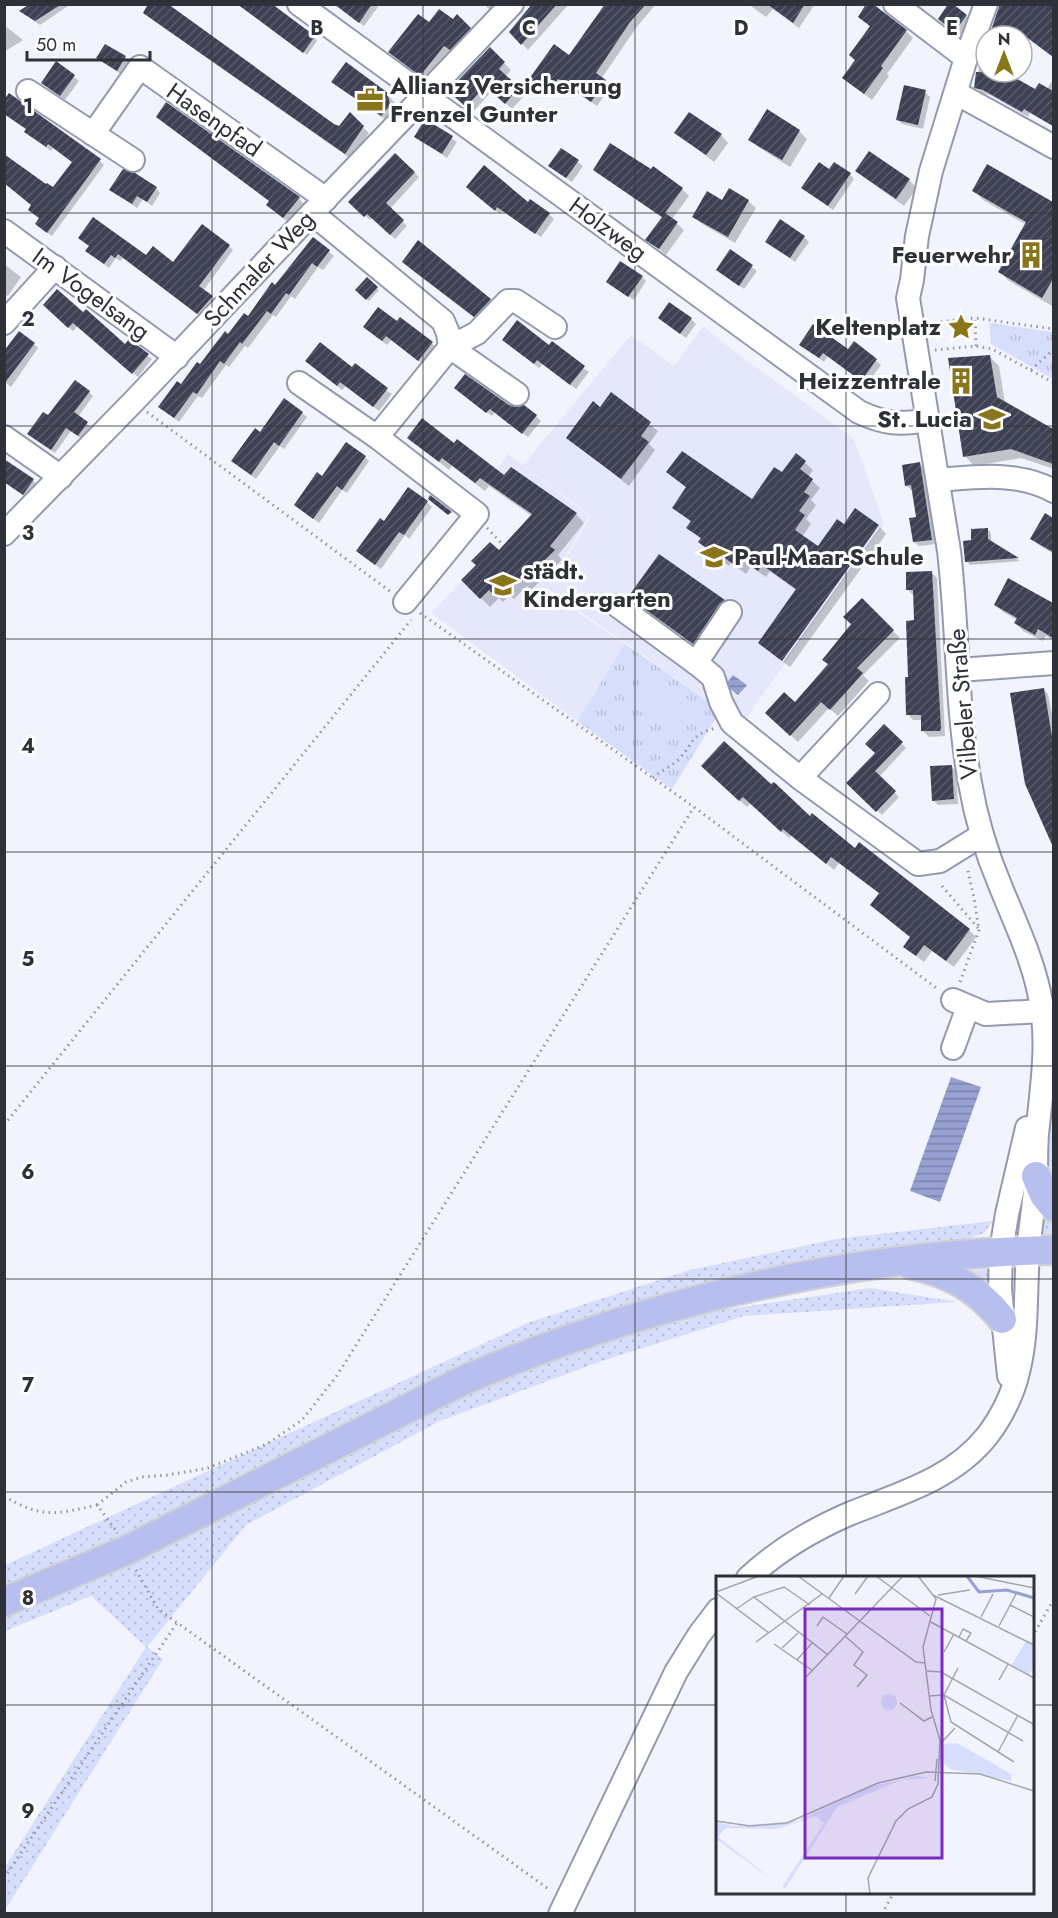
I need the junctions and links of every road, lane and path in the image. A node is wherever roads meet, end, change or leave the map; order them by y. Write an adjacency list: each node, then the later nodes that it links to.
1 (299, 4): 8 (street, Holzweg)
2 (512, 4): 8 (street, Schmaler Weg)
3 (895, 4): 5 (street)
4 (986, 4): 5 (street, Vilbeler Straße)
5 (966, 58): 7 (street, Vilbeler Straße)
6 (28, 91): 9 (street)
7 (956, 93): 10 (street); 23 (street, Vilbeler Straße)
8 (425, 96): 12 (street, Schmaler Weg); 30 (street, Holzweg)
9 (93, 134): 11 (street); 12 (street, Hasenpfad)
10 (1053, 147)
11 (133, 160)
12 (319, 206): 21 (street); 24 (street, Schmaler Weg)
13 (4, 231): 14 (street, Im Vogelsang)
14 (55, 267): 17 (street); 24 (street, Im Vogelsang)
15 (975, 318): 16 (path); 19 (path); 20 (path)
16 (944, 322)
17 (4, 323)
18 (555, 327): 21 (street)
19 (1053, 329)
20 (976, 346): 23 (path); 25 (path)
21 (450, 347): 28 (street); 32 (street)
22 (1053, 349): 25 (path)
23 (916, 352): 30 (street, Vilbeler Straße)
24 (177, 357): 29 (street, Schmaler Weg)
25 (1031, 370): 27 (path)
26 (299, 383): 32 (street)
27 (1053, 383)
28 (517, 394)
29 (134, 401): 33 (street, Schmaler Weg); 37 (path)
30 (928, 420): 34 (street, Vilbeler Straße)
31 (4, 437): 33 (street)
32 (377, 437): 37 (street)
33 (61, 477): 36 (street, Schmaler Weg)
34 (938, 480): 35 (street); 42 (street, Vilbeler Straße)
35 (1053, 491)
36 (4, 534)
37 (405, 602)
38 (618, 606): 40 (street)
39 (730, 612): 40 (street)
40 (696, 663): 44 (street)
41 (1053, 663): 42 (street)
42 (958, 670): 48 (street, Vilbeler Straße)
43 (878, 694): 46 (street)
44 (732, 723): 45 (path); 46 (street)
45 (653, 778): 47 (path); 56 (path)
46 (800, 778): 49 (street)
47 (694, 807): 52 (path); 65 (path)
48 (982, 835): 49 (street); 53 (street, Vilbeler Straße)
49 (961, 847): 51 (path)
50 (942, 886): 51 (path)
51 (979, 930): 52 (path)
52 (960, 1004): 53 (street); 54 (street)
53 (1047, 1024): 55 (street, Vilbeler Straße)
54 (953, 1048)
55 (1044, 1084): 57 (street, Vilbeler Straße); 60 (street, Vilbeler Straße)
56 (4, 1125)
57 (1036, 1176): 58 (main road); 59 (street, Vilbeler Straße)
58 (1053, 1208)
59 (1041, 1250): 60 (main road); 63 (street, Vilbeler Straße)
60 (1001, 1251): 61 (main road); 62 (street, Vilbeler Straße)
61 (896, 1261): 62 (main road); 66 (main road)
62 (1002, 1319): 63 (street, Vilbeler Straße)
63 (1010, 1395): 67 (street, Vilbeler Straße)
64 (4, 1496): 65 (path)
65 (97, 1504): 66 (path)
66 (125, 1551): 69 (main road); 71 (path)
67 (750, 1576)
68 (1053, 1599): 72 (path)
69 (4, 1602)
70 (716, 1611): 75 (street)
71 (177, 1623): 73 (path); 75 (path)
72 (1034, 1634)
73 (4, 1878)
74 (893, 1894): 76 (path)
75 (564, 1907)
76 (882, 1914)

